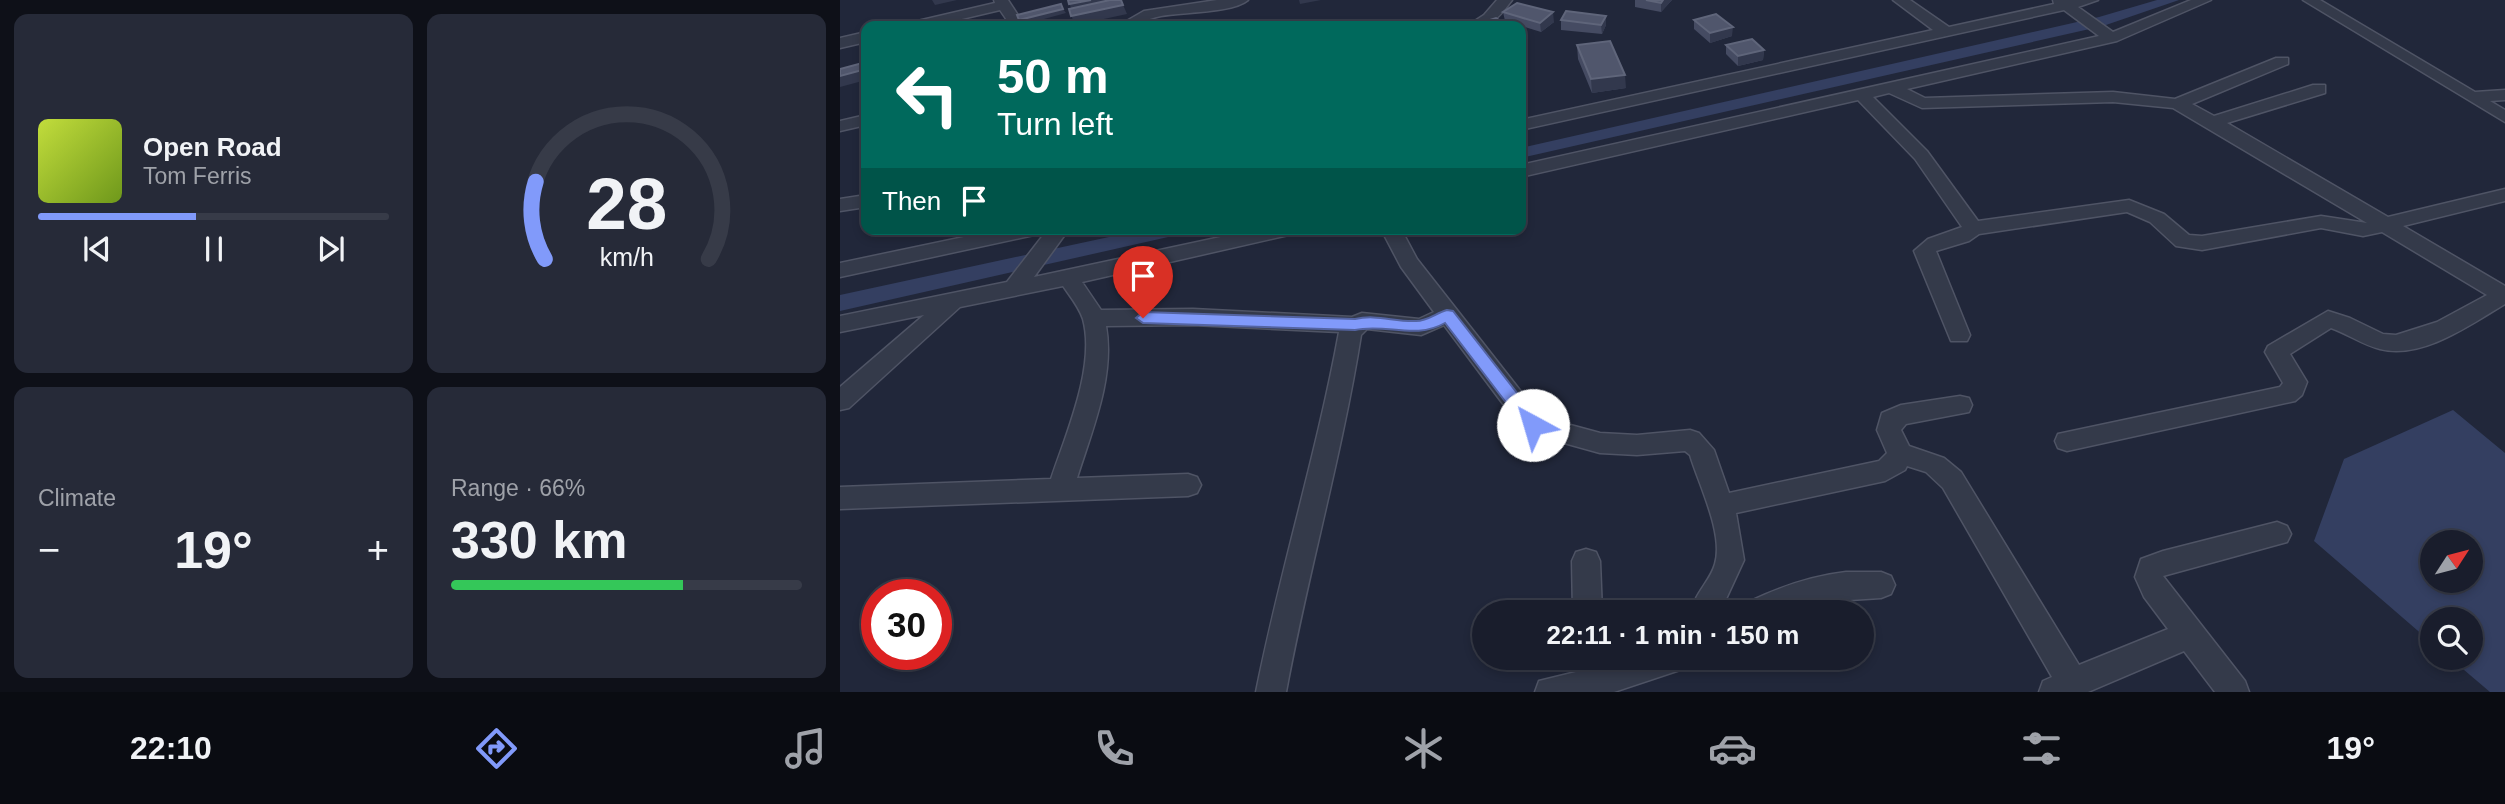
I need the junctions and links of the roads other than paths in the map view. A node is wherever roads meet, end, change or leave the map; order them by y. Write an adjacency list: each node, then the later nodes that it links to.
1 (1241, 0): 11 (street)
2 (1506, 0): 12 (street)
3 (1900, 0): 13 (street)
4 (2091, 0): 8 (street)
5 (2204, 0): 14 (street)
6 (2310, 0): 22 (street)
7 (1002, 3): 9 (street); 10 (street)
8 (2066, 6): 13 (street); 14 (street)
9 (933, 21)
10 (1015, 21)
11 (1134, 21)
12 (1483, 21)
13 (1948, 33): 27 (street)
14 (2105, 33): 18 (street)
15 (861, 38): 16 (street)
16 (840, 43)
17 (2282, 61): 23 (street)
18 (1888, 86): 20 (street); 23 (street)
19 (2319, 89): 26 (street)
20 (1860, 93): 29 (street); 34 (street)
21 (2505, 95): 22 (street)
22 (2472, 97): 24 (street)
23 (2177, 104): 26 (street)
24 (2505, 117)
25 (861, 121): 28 (street)
26 (2215, 121): 33 (street)
27 (1526, 124)
28 (840, 126)
29 (1526, 170)
30 (2505, 195): 33 (street)
31 (861, 202): 32 (street)
32 (840, 205)
33 (2387, 226): 34 (street); 42 (street)
34 (1973, 228): 48 (street)
35 (1037, 235): 39 (street)
36 (1047, 235): 41 (street)
37 (1259, 235): 40 (street)
38 (1394, 235): 44 (street)
39 (840, 270)
40 (1068, 277): 41 (street); 45 (street)
41 (1020, 281): 43 (street)
42 (2504, 295): 51 (street)
43 (954, 300): 46 (street); 49 (street)
44 (1447, 315): 47 (street); 56 (street)
45 (1094, 318): 47 (street); 54 (street)
46 (840, 324)
47 (1355, 325): 66 (street)
48 (1959, 335)
49 (840, 401)
50 (1960, 405): 52 (street)
51 (2067, 441)
52 (1900, 453): 56 (street); 65 (street)
53 (1188, 485): 54 (street)
54 (1060, 489): 55 (street)
55 (840, 498)
56 (1719, 506): 61 (street)
57 (2277, 534): 63 (street)
58 (1586, 561): 60 (street)
59 (1881, 585): 62 (street)
60 (1588, 600)
61 (1709, 600)
62 (1782, 600)
63 (2188, 636): 65 (street); 68 (street)
64 (1591, 671): 67 (street)
65 (2063, 687)
66 (1272, 692)
67 (1550, 692)
68 (2234, 692)

